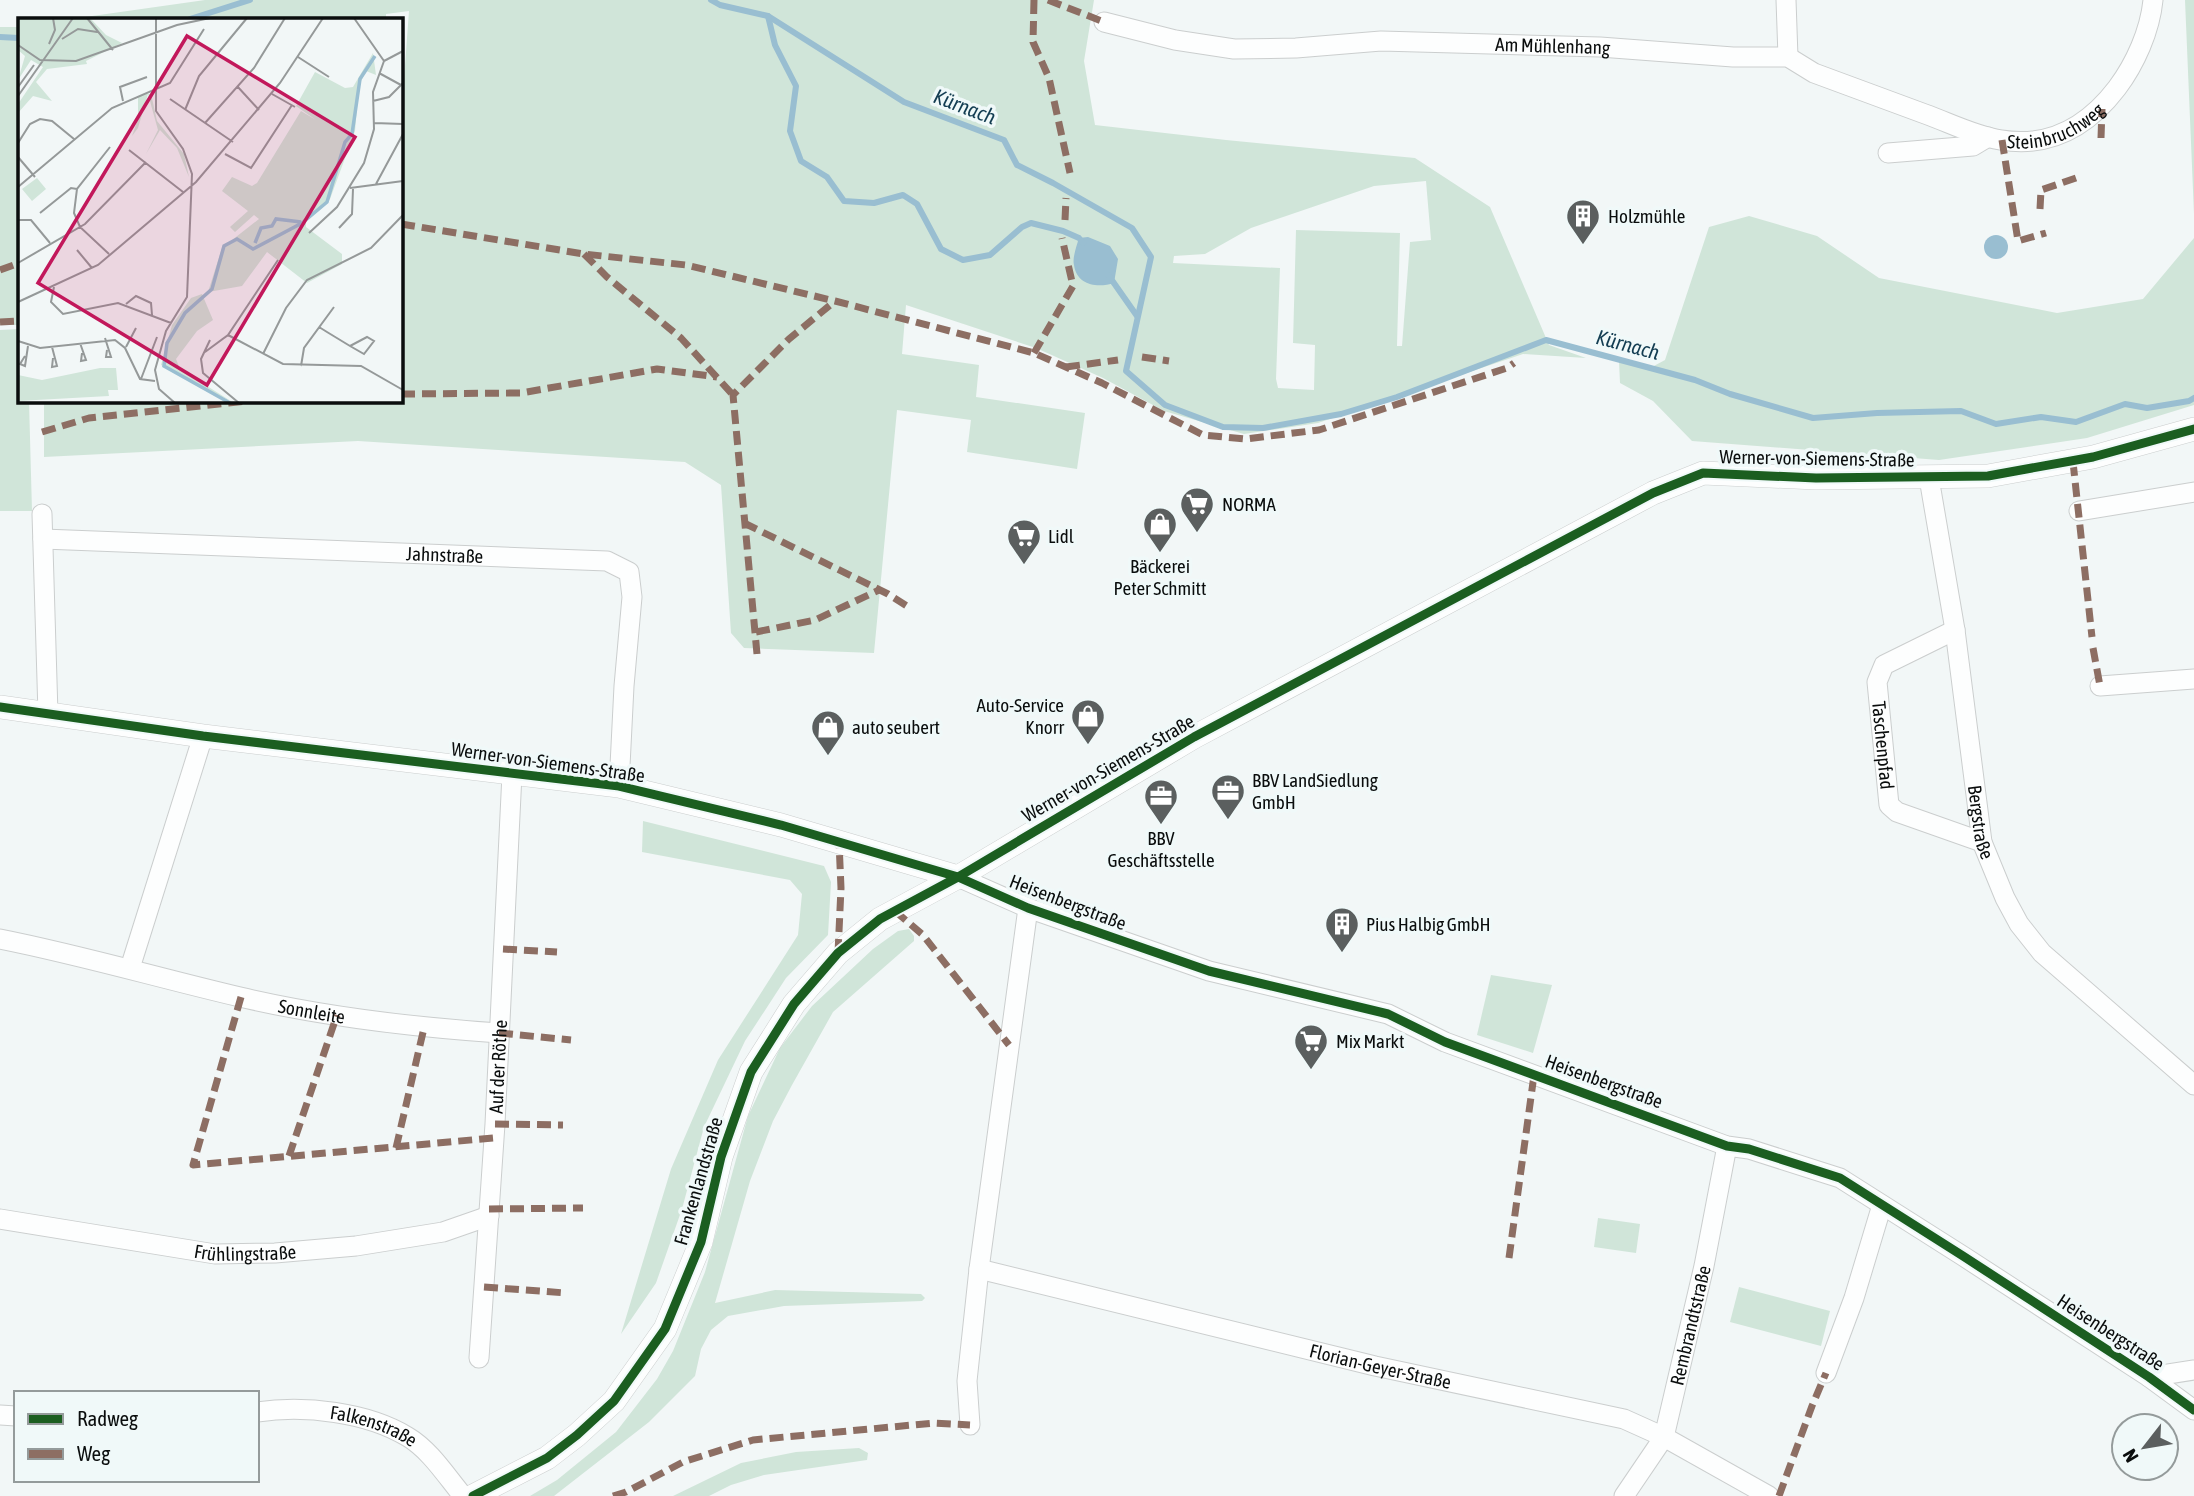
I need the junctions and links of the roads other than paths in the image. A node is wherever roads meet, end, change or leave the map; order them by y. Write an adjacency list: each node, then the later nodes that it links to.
1 (1786, 0): 4 (street)
2 (2153, 0): 5 (street, Steinbruchweg)
3 (1104, 22): 4 (street, Am Mühlenhang)
4 (1788, 57): 5 (street)
5 (1988, 137): 6 (street, Steinbruchweg)
6 (1888, 153)
7 (2194, 429): 8 (street, Werner-von-Siemens-Straße)
8 (1930, 478): 13 (street, Bergstraße); 22 (street, Werner-von-Siemens-Straße)
9 (2194, 492): 10 (street)
10 (2080, 512)
11 (42, 514): 12 (street)
12 (43, 539): 17 (street); 20 (street, Jahnstraße)
13 (1955, 630): 21 (street, Bergstraße); 21 (street, Taschenpfad)
14 (2194, 679): 15 (street)
15 (2100, 687)
16 (0, 707): 17 (street, Werner-von-Siemens-Straße)
17 (48, 714): 18 (street, Werner-von-Siemens-Straße)
18 (203, 736): 19 (street, Werner-von-Siemens-Straße); 25 (street)
19 (512, 774): 20 (street, Werner-von-Siemens-Straße); 26 (street, Auf der Röthe)
20 (619, 786): 22 (street, Werner-von-Siemens-Straße)
21 (1982, 842): 27 (street, Bergstraße)
22 (958, 877): 23 (street, Heisenbergstraße); 42 (street, Frankenlandstraße)
23 (1028, 908): 28 (street, Heisenbergstraße); 32 (street)
24 (0, 939): 25 (street, Sonnleite)
25 (130, 968): 26 (street, Sonnleite)
26 (499, 1034): 30 (street, Auf der Röthe)
27 (2194, 1084)
28 (1727, 1146): 29 (street, Heisenbergstraße); 40 (street, Rembrandtstraße)
29 (1882, 1205): 35 (street); 36 (street, Heisenbergstraße)
30 (489, 1216): 31 (street, Frühlingstraße); 33 (street, Auf der Röthe)
31 (0, 1219)
32 (979, 1269): 39 (street); 40 (street, Florian-Geyer-Straße)
33 (479, 1358)
34 (2194, 1370): 36 (street)
35 (1826, 1373)
36 (2149, 1377): 37 (street, Heisenbergstraße)
37 (2194, 1409)
38 (259, 1412): 41 (street, Falkenstraße)
39 (970, 1425)
40 (1664, 1437): 43 (street, Rembrandtstraße); 44 (street, Florian-Geyer-Straße)
41 (463, 1496)
42 (473, 1496)
43 (1624, 1496)
44 (1769, 1496)

